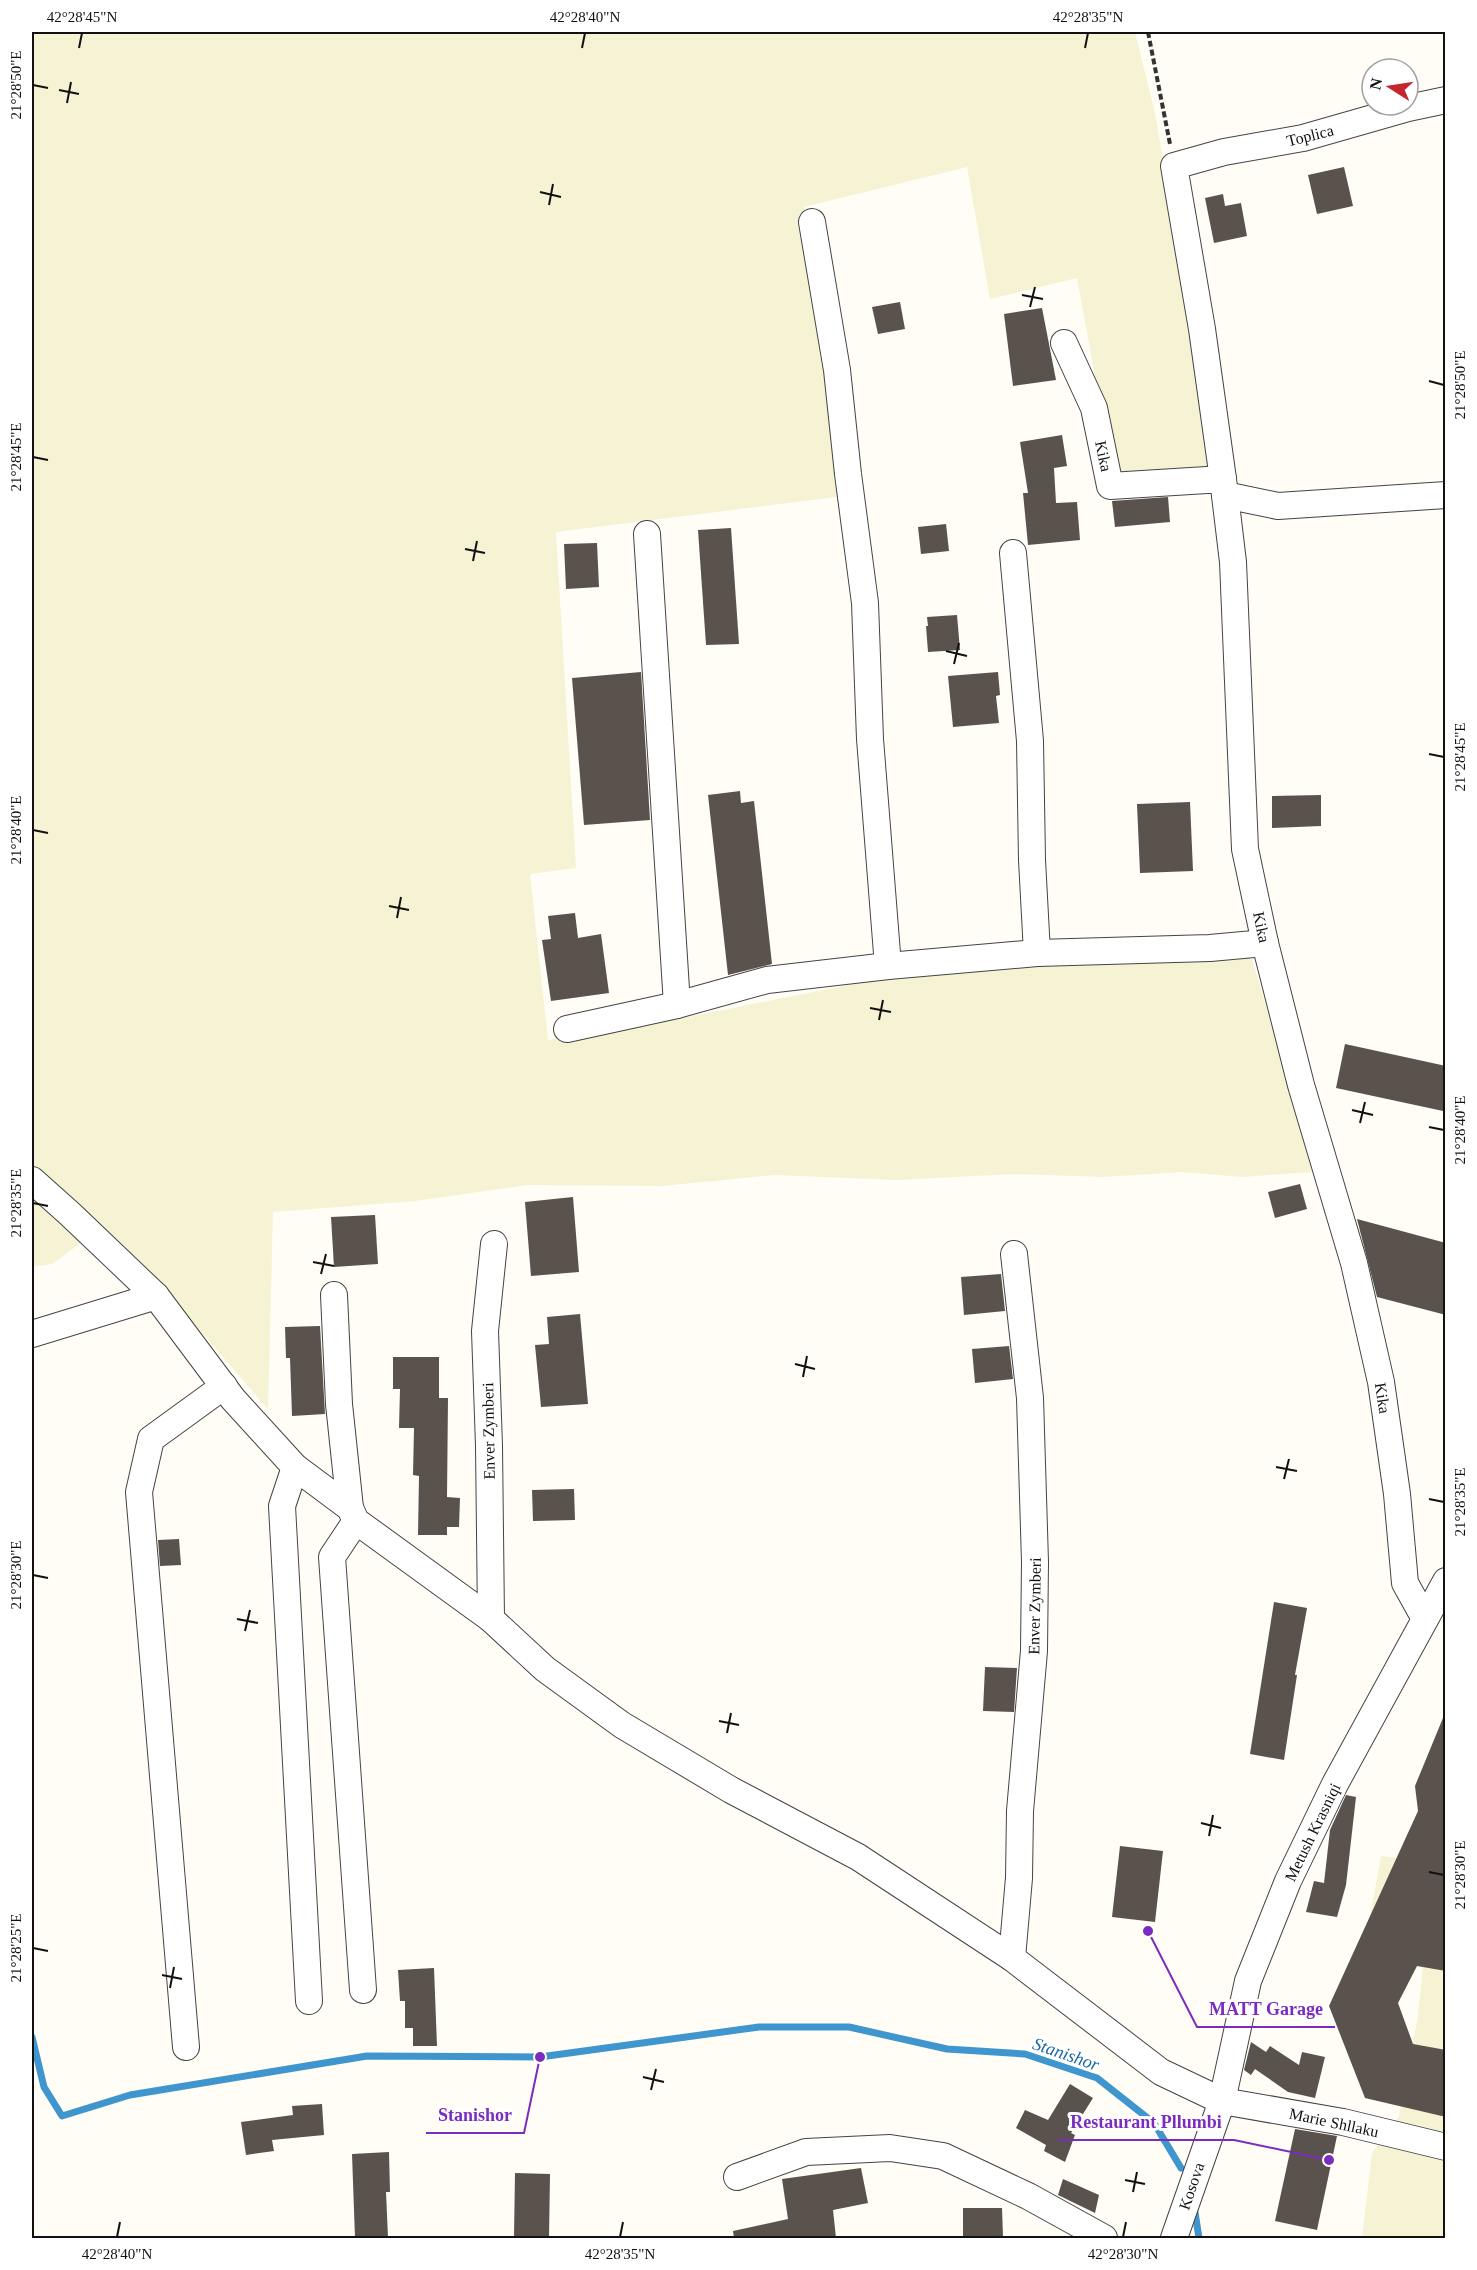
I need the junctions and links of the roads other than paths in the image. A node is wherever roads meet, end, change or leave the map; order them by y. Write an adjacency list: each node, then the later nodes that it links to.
1 (1446, 100): 4 (street, Toplica)
2 (812, 222): 10 (street)
3 (1064, 343): 4 (street, Kika)
4 (1224, 487): 5 (street); 8 (street, Kika)
5 (1446, 495)
6 (647, 534): 11 (street)
7 (1013, 553): 9 (street)
8 (1265, 943): 9 (street); 24 (street, Kika)
9 (1037, 952): 10 (street)
10 (888, 966): 11 (street)
11 (677, 1005): 12 (street)
12 (567, 1029)
13 (32, 1180): 17 (street)
14 (494, 1244): 23 (street, Enver Zymberi)
15 (1014, 1254): 25 (street, Enver Zymberi)
16 (334, 1295): 21 (street)
17 (156, 1296): 18 (street); 19 (street)
18 (32, 1334)
19 (224, 1386): 20 (street); 28 (street)
20 (295, 1467): 21 (street); 27 (street)
21 (353, 1514): 23 (street); 26 (street)
22 (1446, 1581): 24 (street, Metush Krasniqi)
23 (491, 1619): 25 (street)
24 (1425, 1619): 29 (street, Metush Krasniqi)
25 (1011, 1958): 29 (street)
26 (363, 1990)
27 (309, 2001)
28 (186, 2047)
29 (1222, 2101): 30 (street, Marie Shllaku); 33 (street, Kosova)
30 (1446, 2147)
31 (737, 2177): 32 (street)
32 (1104, 2238)
33 (1174, 2238)

